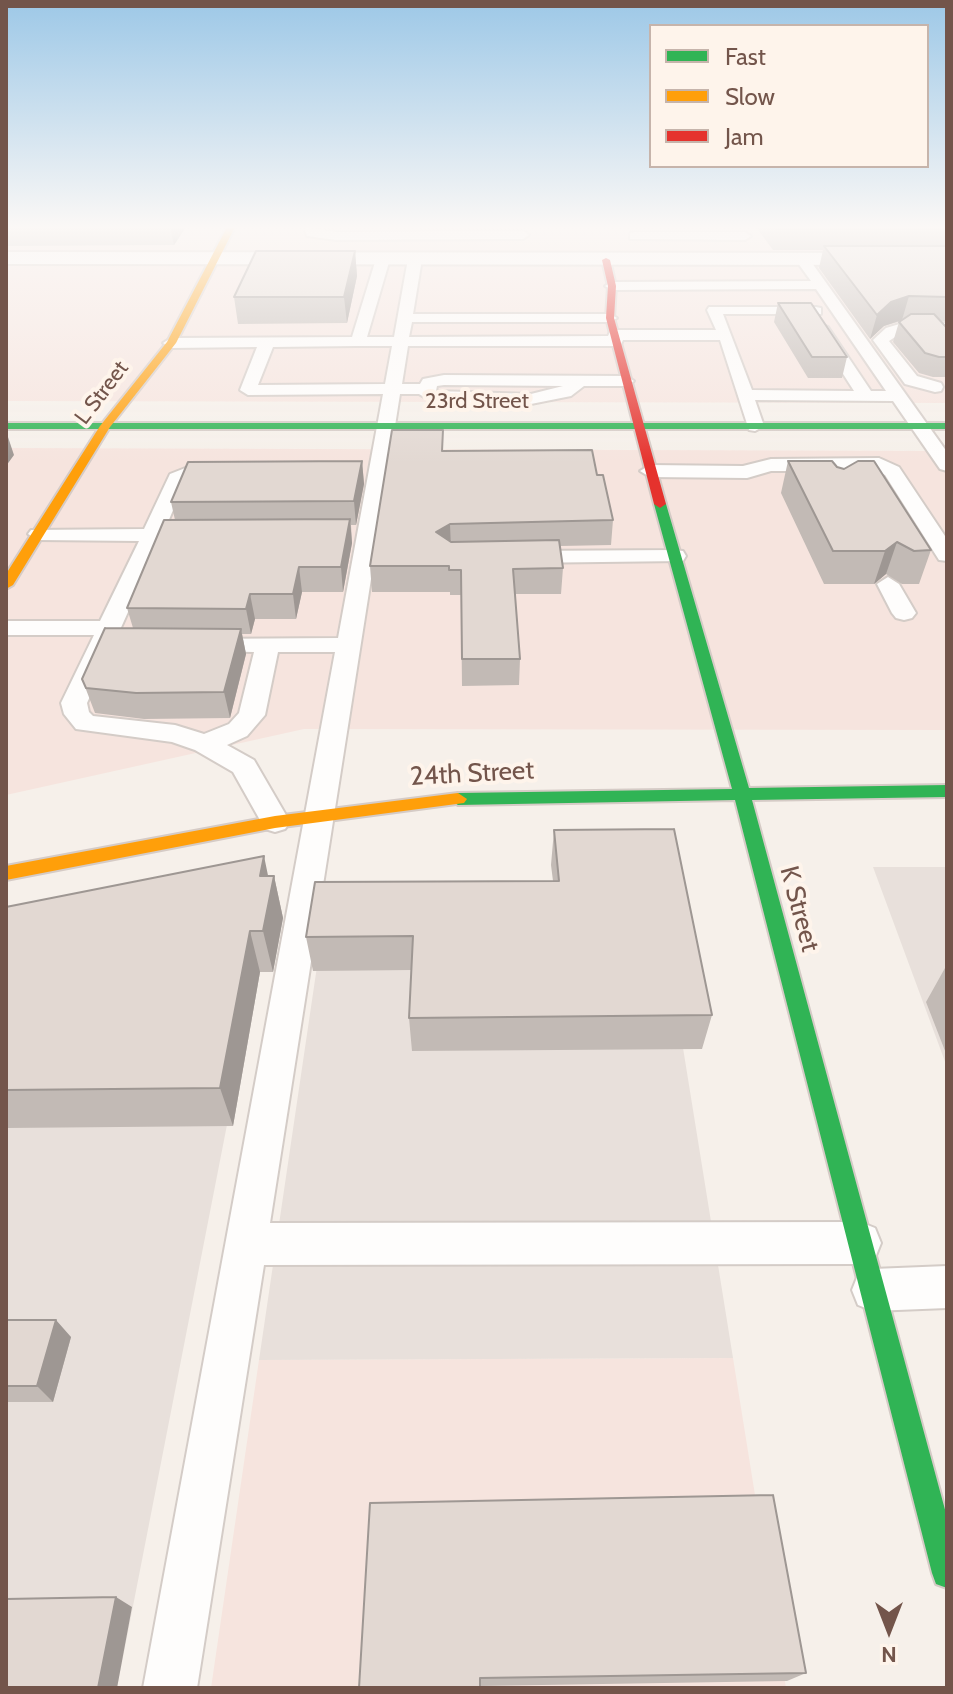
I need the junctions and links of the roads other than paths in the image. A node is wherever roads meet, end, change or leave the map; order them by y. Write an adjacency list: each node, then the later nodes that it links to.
1 (191, 306): 14 (street, L Street)
2 (376, 306): 13 (lane)
3 (400, 306): 9 (lane)
4 (613, 306): 10 (street, K Street)
5 (835, 306): 7 (lane)
6 (811, 311): 7 (lane); 11 (lane); 20 (lane)
7 (838, 311): 18 (lane)
8 (947, 327): 16 (lane)
9 (401, 330): 10 (lane); 10 (lane); 13 (lane); 17 (lane)
10 (614, 331): 11 (lane); 15 (street, K Street)
11 (726, 335): 19 (lane)
12 (267, 342): 13 (lane); 14 (lane); 17 (lane)
13 (358, 342)
14 (171, 343): 22 (street, L Street)
15 (626, 381): 17 (lane); 24 (street, K Street)
16 (941, 388): 18 (lane)
17 (391, 390): 23 (lane)
18 (893, 392): 20 (lane); 26 (lane)
19 (745, 395): 20 (lane); 25 (lane)
20 (866, 396)
21 (6, 426): 22 (street, 23rd Street)
22 (105, 426): 23 (street, 23rd Street); 35 (street, L Street)
23 (385, 426): 24 (street, 23rd Street); 47 (lane)
24 (638, 426): 25 (street, 23rd Street); 30 (street, K Street)
25 (755, 426): 26 (street, 23rd Street)
26 (920, 426): 27 (street, 23rd Street); 29 (lane)
27 (947, 426)
28 (829, 465): 30 (lane); 32 (lane); 37 (lane)
29 (947, 465)
30 (650, 471): 38 (street, K Street)
31 (236, 475): 33 (lane)
32 (836, 492)
33 (152, 535): 34 (lane); 35 (lane); 44 (lane)
34 (197, 535)
35 (34, 541): 36 (lane); 41 (street, L Street)
36 (6, 548)
37 (947, 555)
38 (675, 556): 39 (lane); 50 (street, K Street)
39 (493, 557)
40 (888, 584): 42 (lane)
41 (6, 585)
42 (904, 613)
43 (6, 628): 44 (lane)
44 (114, 638): 48 (lane)
45 (183, 643): 46 (lane)
46 (268, 644): 47 (lane); 48 (lane)
47 (348, 645): 51 (lane)
48 (205, 744): 52 (lane)
49 (947, 791): 50 (street, 24th Street)
50 (742, 793): 51 (street, 24th Street); 54 (street, K Street)
51 (319, 816): 52 (street, 24th Street); 55 (lane)
52 (275, 822): 53 (street, 24th Street)
53 (6, 873)
54 (860, 1243): 55 (lane); 57 (street, K Street)
55 (246, 1244): 59 (lane)
56 (947, 1287): 57 (lane)
57 (873, 1290): 58 (street, K Street)
58 (947, 1573)
59 (170, 1688)

